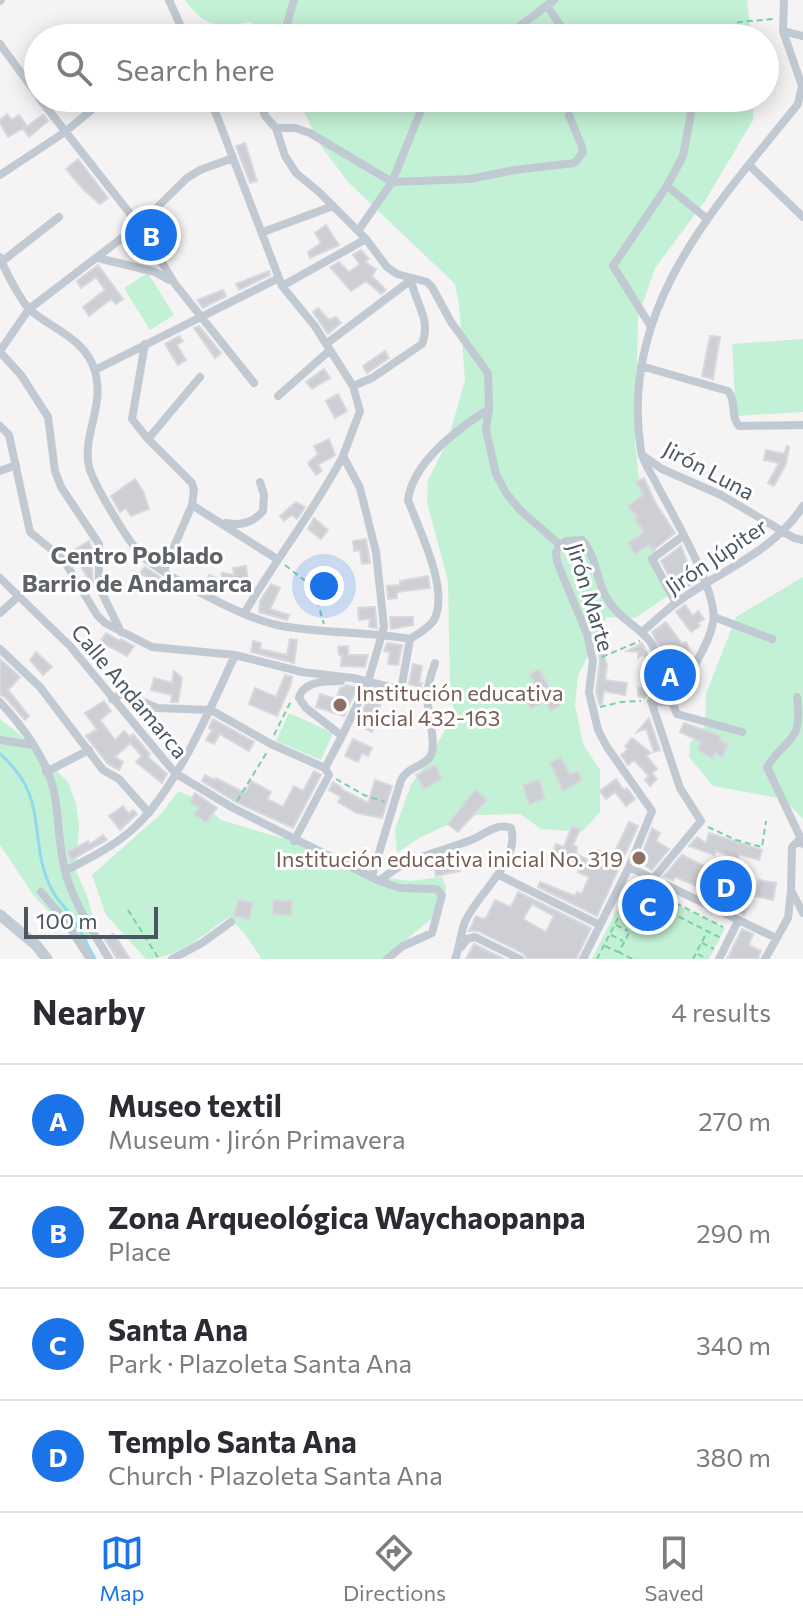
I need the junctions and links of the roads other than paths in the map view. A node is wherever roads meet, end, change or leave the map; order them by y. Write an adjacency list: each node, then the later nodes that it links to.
1 (169, 0): 5 (street)
2 (294, 0): 6 (street)
3 (784, 0): 9 (street)
4 (550, 3): 7 (street); 8 (street)
5 (180, 24)
6 (287, 24)
7 (522, 24)
8 (561, 24)
9 (783, 31): 10 (street); 23 (street)
10 (803, 36)
11 (0, 44): 12 (street)
12 (24, 77)
13 (50, 112): 21 (street)
14 (89, 112): 21 (street)
15 (215, 112): 22 (street)
16 (264, 112): 20 (street, Jirón Marte)
17 (420, 112): 25 (street)
18 (691, 112): 26 (street)
19 (569, 115): 25 (street)
20 (276, 128): 25 (street); 27 (street, Jirón Marte)
21 (65, 132): 24 (street); 31 (street)
22 (233, 158): 31 (street); 33 (street)
23 (749, 165): 29 (street); 30 (street)
24 (0, 175)
25 (392, 182): 32 (street)
26 (667, 186): 30 (street); 42 (street)
27 (333, 206): 32 (street, Jirón Marte); 33 (street)
28 (59, 217): 36 (street)
29 (803, 217)
30 (706, 218): 42 (street)
31 (139, 225): 35 (street); 39 (street)
32 (358, 231): 34 (street, Jirón Marte)
33 (263, 232): 38 (street)
34 (366, 239): 37 (street, Jirón Marte); 38 (street)
35 (98, 258): 39 (street); 40 (street)
36 (1, 261): 40 (street)
37 (411, 280): 44 (street); 50 (street); 52 (street, Jirón Marte)
38 (281, 282): 41 (street); 44 (street)
39 (175, 284): 41 (street)
40 (29, 309): 45 (street); 47 (street)
41 (201, 316): 43 (street); 49 (street)
42 (650, 325): 46 (street)
43 (145, 344): 47 (street); 55 (street)
44 (327, 347): 50 (street); 51 (street)
45 (0, 351): 77 (street)
46 (641, 366): 53 (street); 56 (street)
47 (95, 370): 69 (street)
48 (200, 377): 55 (street)
49 (254, 383)
50 (353, 386): 57 (street)
51 (278, 396)
52 (489, 409): 67 (street, Jirón Marte); 80 (street)
53 (803, 425)
54 (0, 426): 58 (street)
55 (148, 439): 61 (street)
56 (641, 454): 64 (street, Jirón Luna); 65 (street)
57 (343, 456): 68 (street); 78 (street)
58 (16, 465): 59 (street); 77 (street)
59 (0, 471)
60 (260, 482): 63 (street)
61 (192, 505): 63 (street); 69 (street)
62 (803, 506): 64 (street, Jirón Júpiter)
63 (221, 522): 68 (street)
64 (784, 532): 66 (street, Jirón Luna); 71 (street, Jirón Júpiter)
65 (683, 536): 71 (street); 73 (street)
66 (803, 540)
67 (560, 545): 79 (street); 105 (street, Jirón Marte)
68 (277, 559): 74 (street)
69 (164, 570): 74 (street)
70 (0, 578): 72 (street, Calle Andamarca)
71 (706, 584): 73 (street, Jirón Júpiter); 76 (street)
72 (20, 595): 75 (street); 89 (street, Calle Andamarca)
73 (676, 603): 79 (street, Jirón Júpiter)
74 (245, 612): 78 (street)
75 (0, 613)
76 (714, 617): 81 (street); 92 (street)
77 (121, 633): 83 (street)
78 (380, 633): 80 (street); 85 (street)
79 (646, 634): 90 (street)
80 (410, 639): 86 (street)
81 (772, 639)
82 (0, 649): 98 (street)
83 (235, 655): 85 (street); 93 (street)
84 (435, 663): 87 (street)
85 (368, 682): 86 (street); 95 (street); 95 (street)
86 (401, 690): 87 (street)
87 (427, 696): 108 (street)
88 (797, 697): 104 (street)
89 (112, 699): 93 (street); 101 (street, Calle Andamarca)
90 (651, 701): 92 (street); 109 (street)
91 (0, 702): 97 (street)
92 (672, 702): 94 (street)
93 (211, 710): 100 (street); 101 (street)
94 (742, 732)
95 (342, 736): 100 (street)
96 (0, 740): 97 (street)
97 (33, 745): 99 (street)
98 (89, 750): 99 (street); 102 (street)
99 (46, 772): 106 (street)
100 (327, 772): 103 (street)
101 (175, 773): 102 (street); 103 (street, Calle Andamarca)
102 (149, 813): 106 (street)
103 (294, 841): 108 (street, Calle Andamarca)
104 (802, 842): 110 (street)
105 (629, 867): 109 (street); 116 (street)
106 (65, 871): 122 (street)
107 (499, 875): 108 (street); 116 (street); 119 (street)
108 (376, 878): 124 (street, Calle Andamarca)
109 (653, 879): 114 (street)
110 (791, 891): 112 (street); 117 (street)
111 (41, 892): 121 (street)
112 (803, 913)
113 (0, 915): 120 (street)
114 (738, 921): 117 (street); 118 (street)
115 (231, 922): 123 (street)
116 (600, 925): 126 (street)
117 (776, 938): 127 (street)
118 (717, 954)
119 (457, 955): 125 (street)
120 (47, 959)
121 (90, 959)
122 (109, 959)
123 (172, 959)
124 (387, 959)
125 (520, 959)
126 (583, 959)
127 (765, 959)

